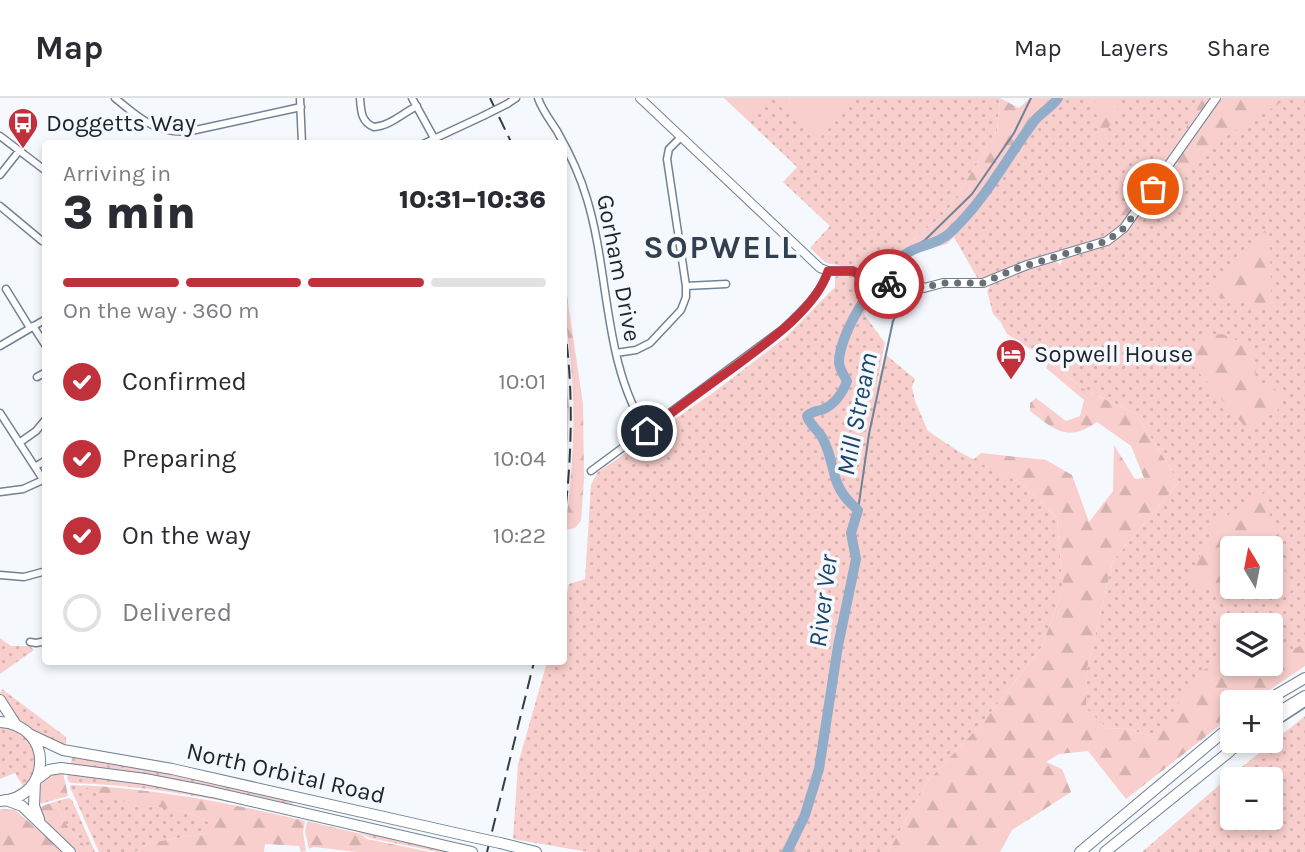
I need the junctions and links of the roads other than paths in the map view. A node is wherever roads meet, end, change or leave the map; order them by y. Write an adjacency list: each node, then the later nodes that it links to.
1 (116, 98): 10 (street)
2 (300, 98): 10 (street)
3 (360, 98): 9 (street)
4 (412, 98): 9 (street)
5 (516, 98): 13 (street, bridge)
6 (538, 98): 16 (street, Gorham Drive)
7 (640, 98): 12 (street)
8 (1216, 98): 23 (street)
9 (417, 106): 13 (street)
10 (300, 107): 14 (street)
11 (0, 136): 18 (street)
12 (681, 137): 23 (street); 25 (street)
13 (434, 138): 15 (street)
14 (302, 140)
15 (430, 140)
16 (562, 140)
17 (567, 149): 31 (street, Gorham Drive)
18 (19, 151): 19 (street); 20 (street)
19 (42, 168)
20 (0, 175)
21 (0, 206): 22 (street)
22 (42, 241)
23 (828, 271): 36 (street)
24 (726, 284): 25 (street)
25 (686, 286): 31 (street)
26 (6, 289): 28 (street)
27 (42, 321): 28 (street)
28 (32, 327): 29 (street); 30 (street)
29 (42, 340)
30 (0, 346)
31 (616, 353): 36 (street, Gorham Drive)
32 (42, 374): 33 (street)
33 (37, 377)
34 (0, 412): 37 (street)
35 (42, 424): 37 (street)
36 (647, 431): 40 (street)
37 (19, 443): 39 (street)
38 (42, 463): 39 (street)
39 (35, 467): 41 (street)
40 (591, 471)
41 (42, 479)
42 (42, 483): 43 (street)
43 (0, 492)
44 (42, 572): 45 (street)
45 (0, 575)
46 (30, 642): 47 (street)
47 (42, 642)
48 (1305, 678): 49 (main road)
49 (1283, 691)
50 (1305, 696): 53 (main road)
51 (0, 700): 56 (main road)
52 (1305, 704): 54 (street)
53 (1283, 709)
54 (1283, 718)
55 (0, 722): 56 (main road)
56 (16, 725): 57 (main road, North Orbital Road)
57 (29, 734): 60 (main road); 65 (main road, North Orbital Road, bridge)
58 (1220, 735): 66 (main road)
59 (1228, 753): 67 (main road)
60 (36, 781): 61 (main road, North Orbital Road); 62 (main road); 64 (main road, North Orbital Road)
61 (3, 801): 62 (main road)
62 (41, 822): 63 (main road)
63 (70, 852)
64 (472, 852)
65 (536, 852)
66 (1080, 852)
67 (1105, 852)

